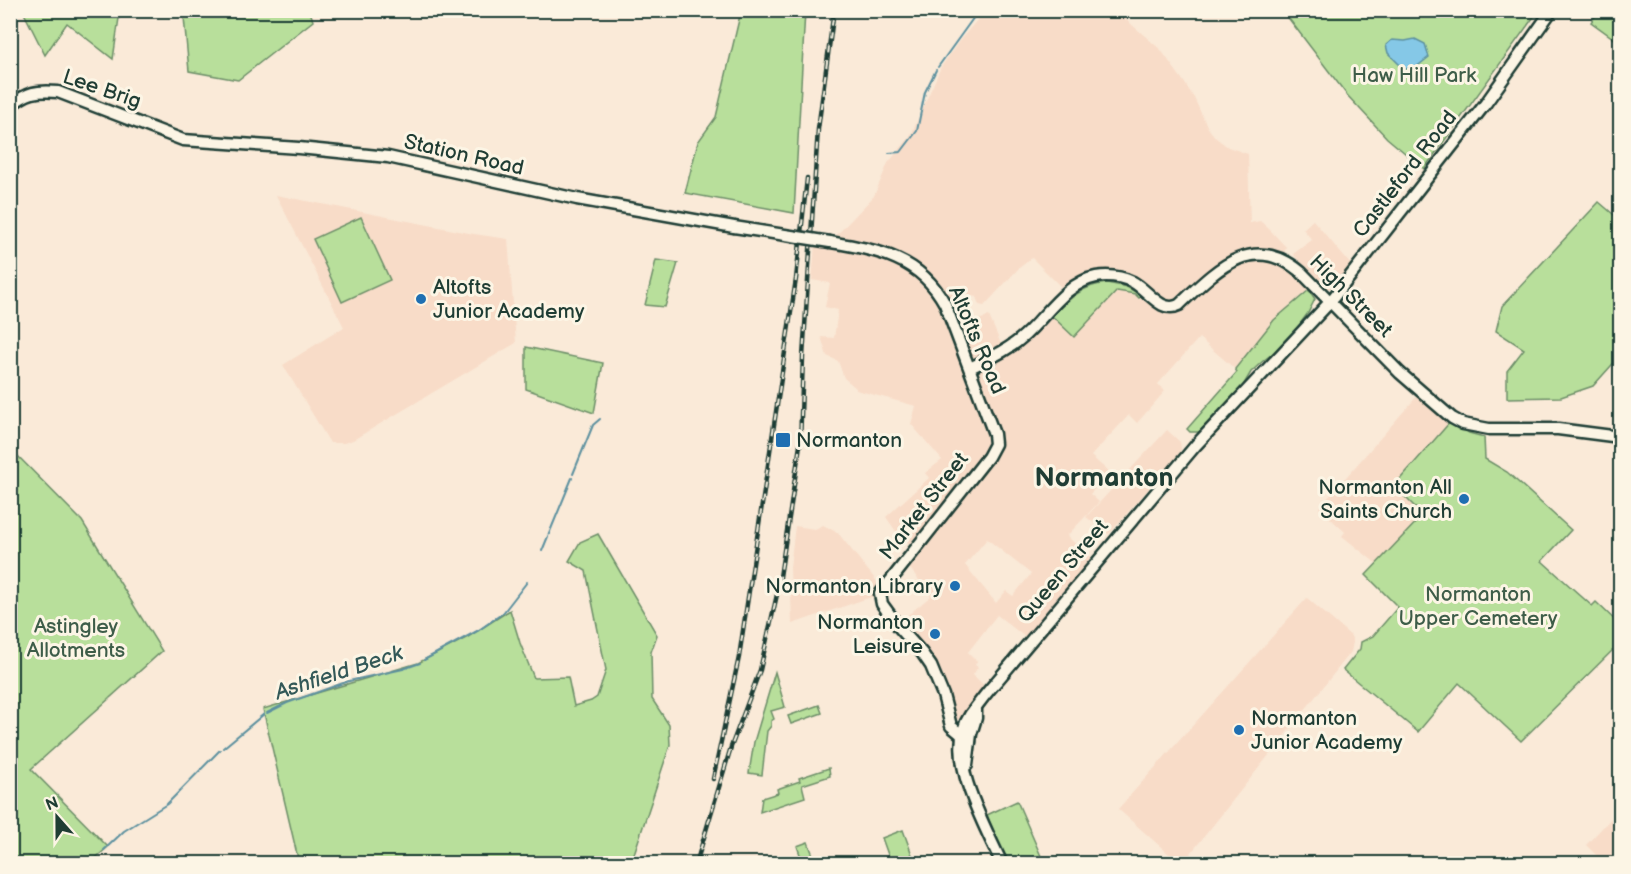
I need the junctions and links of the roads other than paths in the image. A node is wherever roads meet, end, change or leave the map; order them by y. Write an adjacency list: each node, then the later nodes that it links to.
1 (1552, 10): 5 (street, Castleford Road)
2 (10, 106): 3 (street, Lee Brig)
3 (183, 140): 4 (street, Station Road)
4 (734, 227): 6 (street, Altofts Road, bridge)
5 (1330, 302): 6 (street, High Street); 7 (street, High Street); 9 (street, Queen Street)
6 (970, 368): 8 (street, Altofts Road)
7 (1620, 437)
8 (995, 439): 10 (street, Market Street)
9 (973, 712): 10 (street); 11 (street, Queen Street)
10 (951, 720): 11 (street); 12 (street)
11 (967, 736): 12 (street, Queen Street); 13 (street, Queen Street)
12 (961, 762): 13 (street, Queen Street)
13 (966, 777): 14 (street)
14 (1002, 864)

